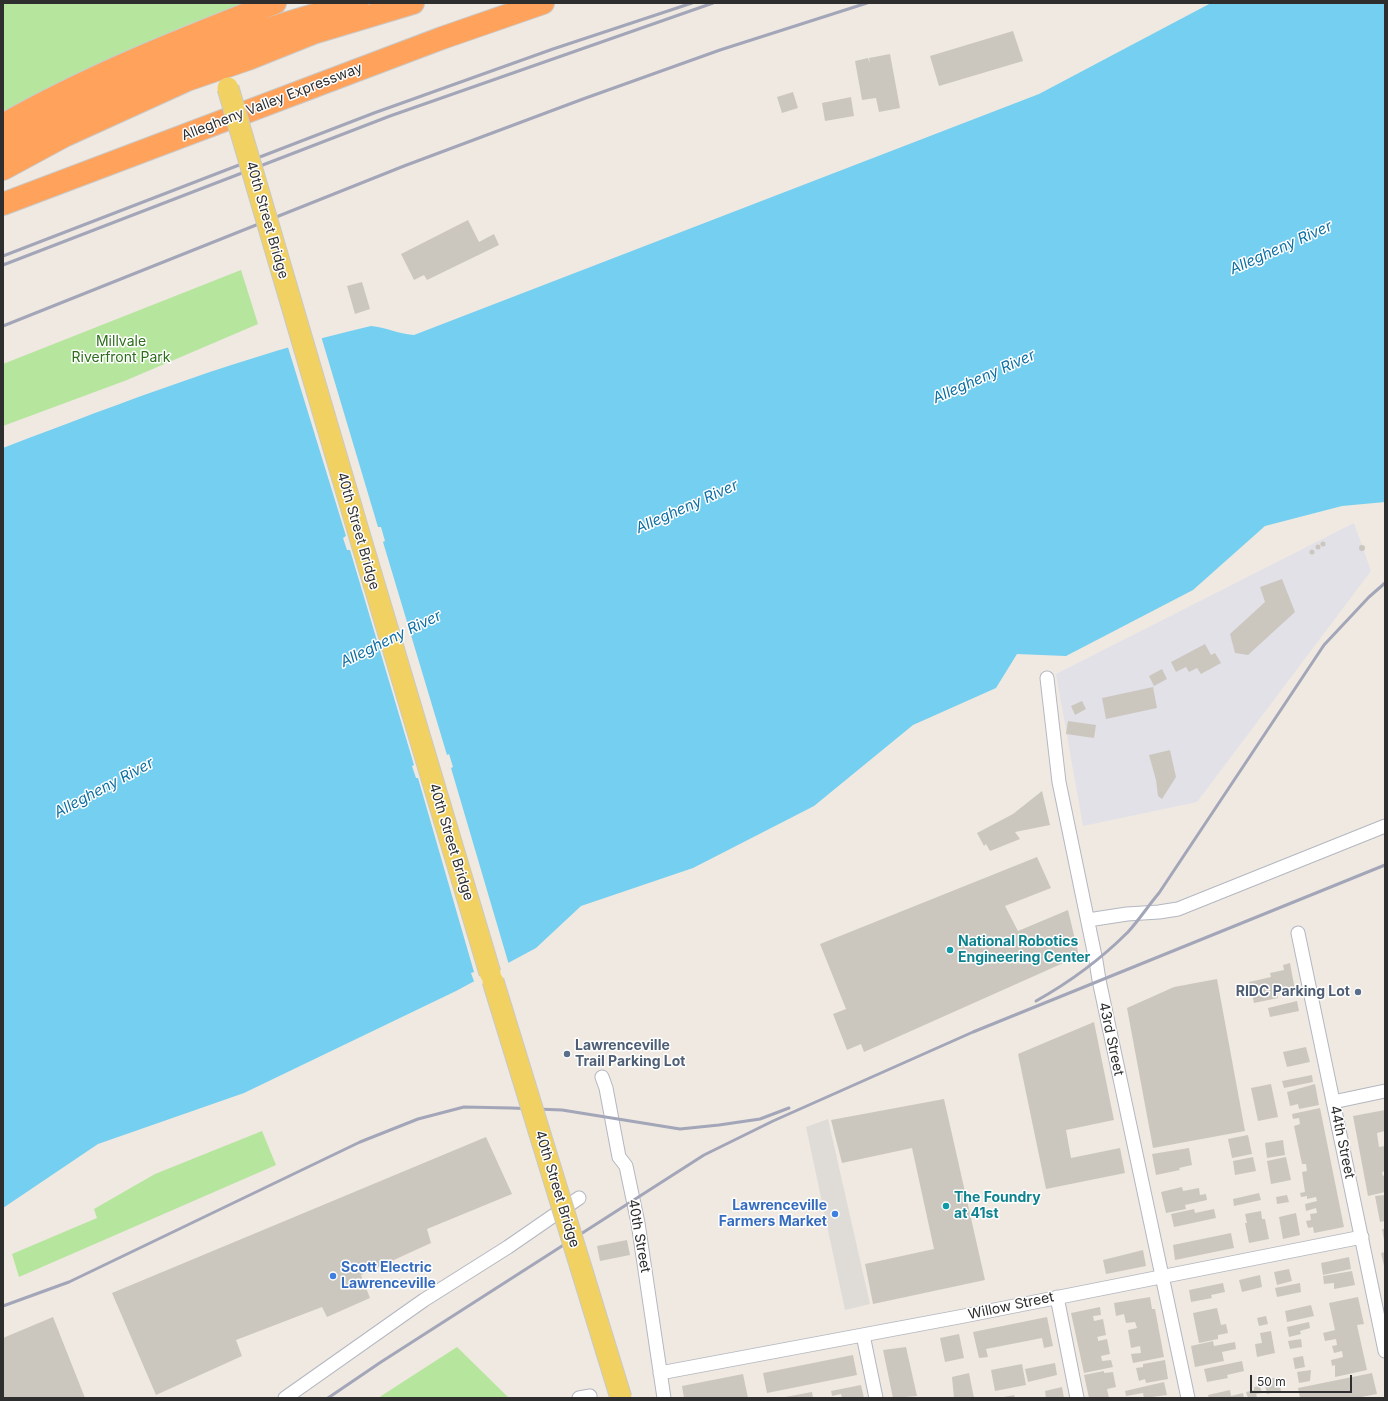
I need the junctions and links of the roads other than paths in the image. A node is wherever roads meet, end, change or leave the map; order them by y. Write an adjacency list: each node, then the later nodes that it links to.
1 (275, 3): 8 (highway)
2 (335, 3): 6 (highway)
3 (357, 3): 6 (highway)
4 (412, 3): 10 (highway)
5 (542, 3): 11 (highway, Allegheny Valley Expressway)
6 (304, 17): 9 (highway)
7 (228, 88): 27 (main road, 40th Street Bridge, bridge)
8 (3, 125)
9 (3, 146)
10 (3, 169)
11 (3, 204)
12 (1046, 678): 14 (street, 43rd Street)
13 (1385, 826): 14 (street)
14 (1088, 920): 21 (street, 43rd Street)
15 (1298, 933): 18 (street, 44th Street)
16 (602, 1077): 25 (street, 40th Street)
17 (1385, 1091): 18 (street)
18 (1333, 1102): 20 (street, 44th Street)
19 (579, 1198): 26 (street)
20 (1362, 1237): 21 (street, Willow Street); 24 (street, 44th Street)
21 (1163, 1277): 22 (street, Willow Street); 31 (street, 43rd Street)
22 (1057, 1297): 23 (street, Willow Street); 30 (street)
23 (863, 1335): 25 (street, Willow Street); 29 (street)
24 (1385, 1351)
25 (660, 1373): 28 (street, 40th Street)
26 (290, 1397)
27 (621, 1398)
28 (664, 1398)
29 (876, 1398)
30 (1077, 1398)
31 (1188, 1398)

